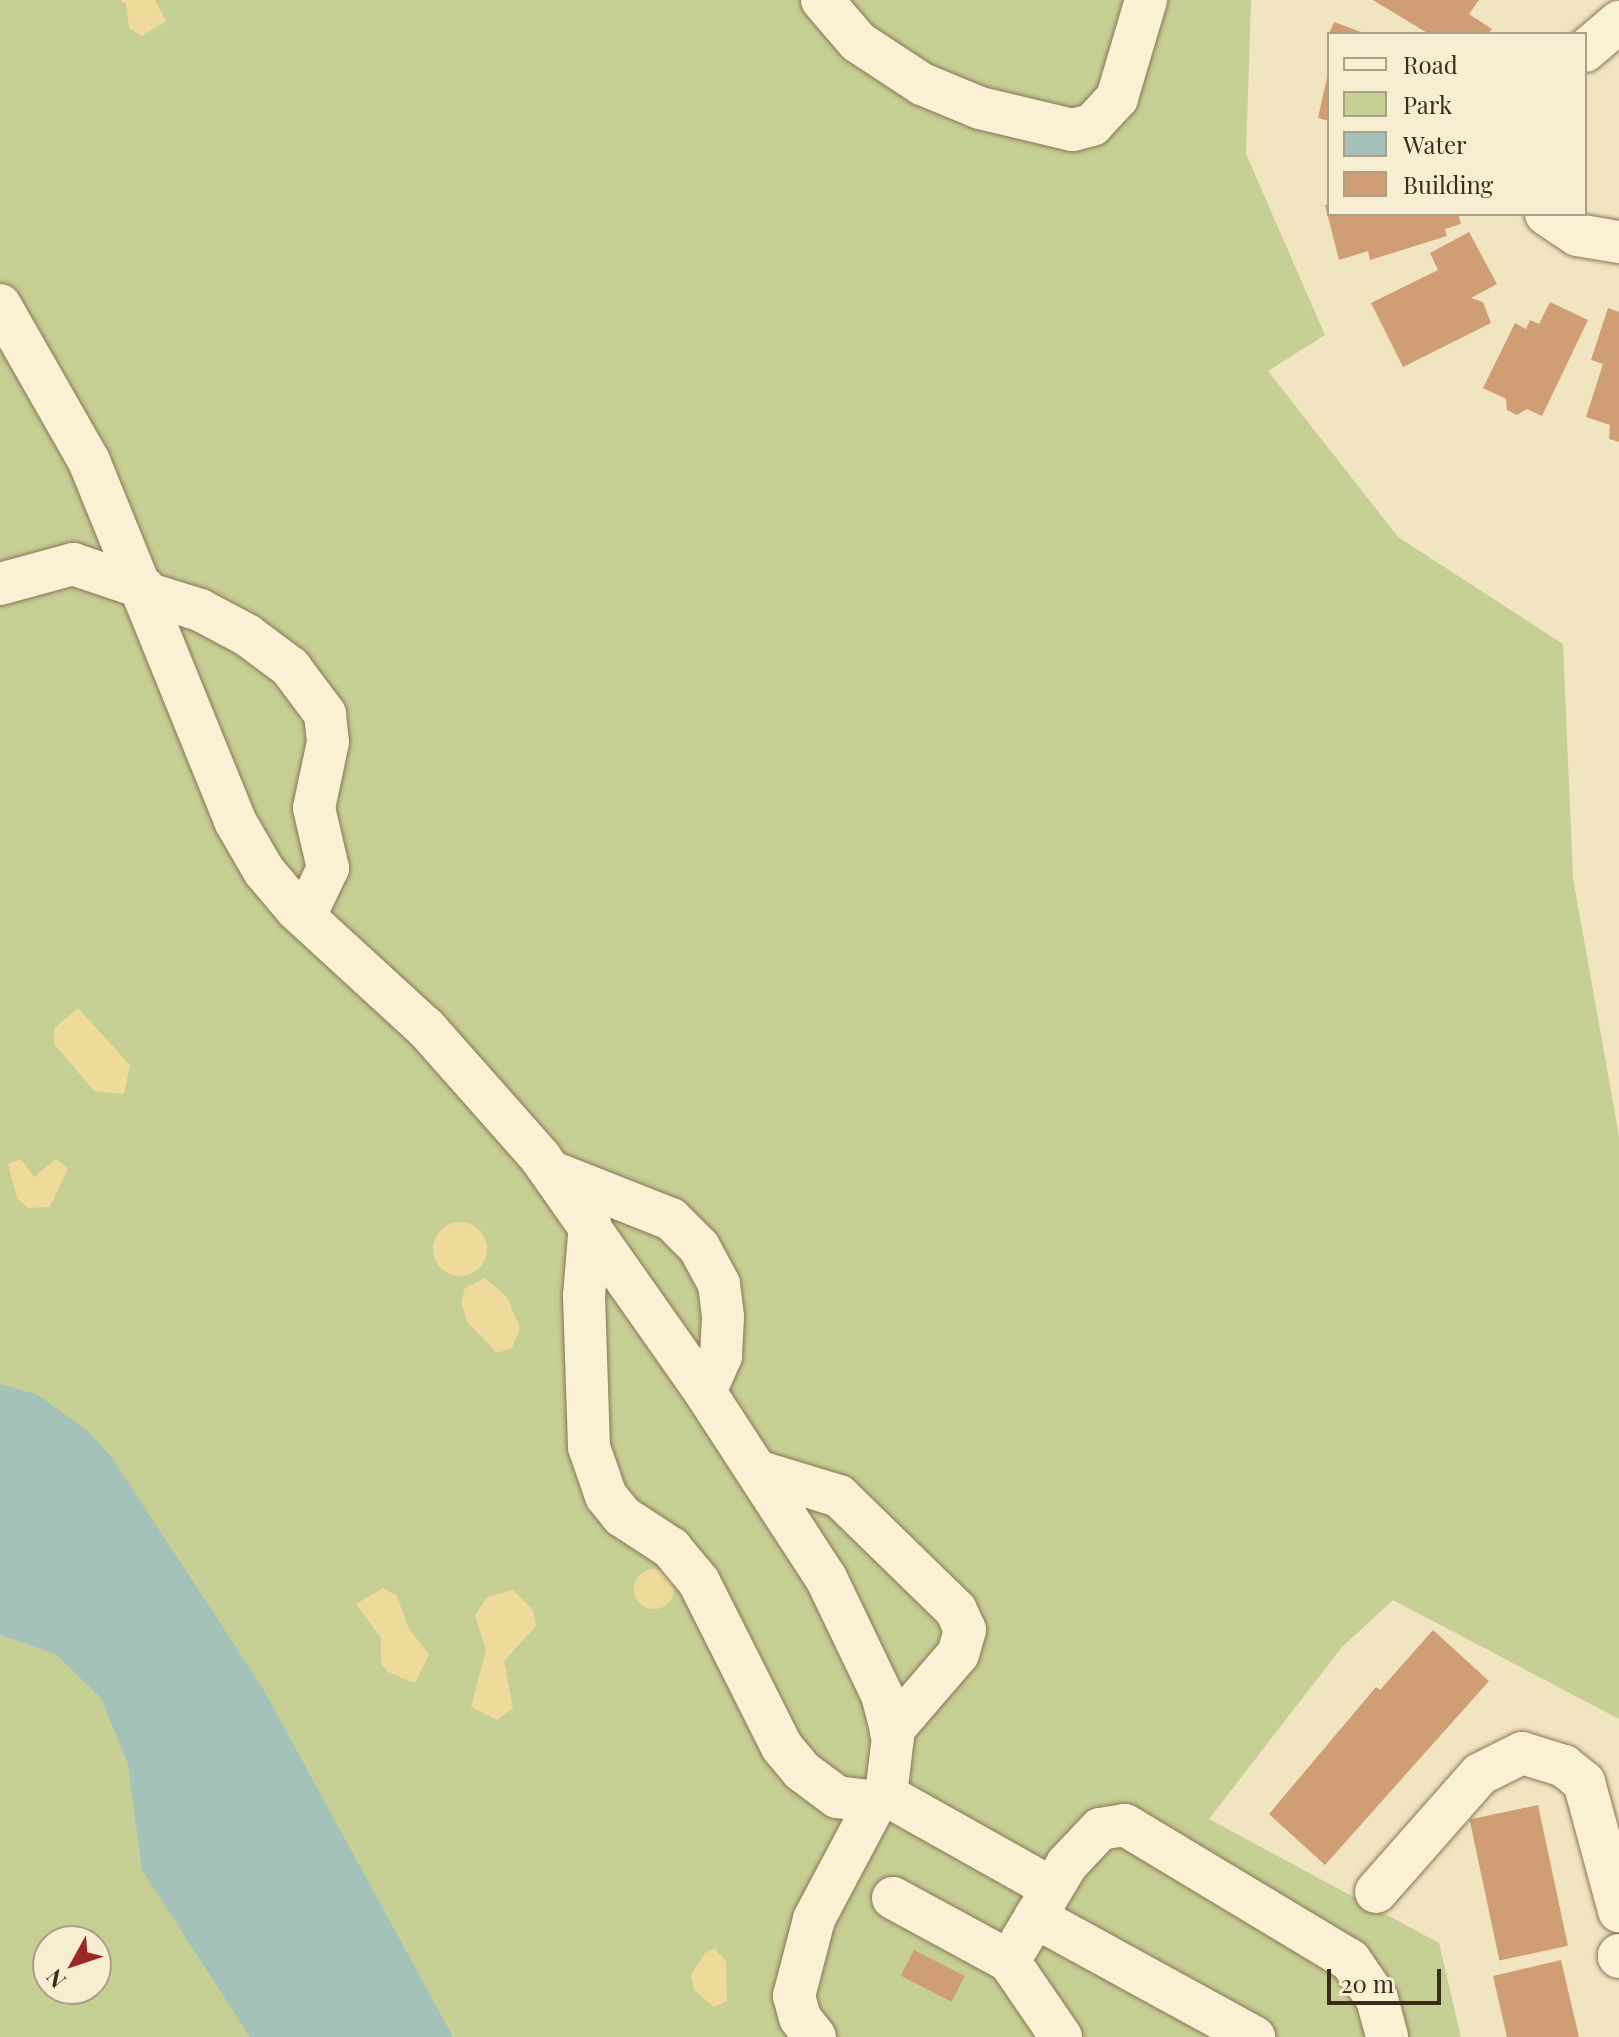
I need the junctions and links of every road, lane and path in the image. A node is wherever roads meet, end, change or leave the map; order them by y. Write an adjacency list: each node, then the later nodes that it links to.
1 (822, 0): 2 (street)
2 (1146, 0)
3 (1619, 22): 4 (street)
4 (1587, 49)
5 (1549, 216): 6 (street)
6 (1619, 242)
7 (0, 305): 9 (street)
8 (0, 584): 9 (street)
9 (145, 590): 10 (street); 10 (street)
10 (305, 916): 11 (street)
11 (552, 1172): 12 (street); 13 (street)
12 (590, 1223): 13 (street); 16 (street)
13 (705, 1392): 14 (street)
14 (757, 1471): 15 (street); 15 (street)
15 (891, 1732): 16 (street)
16 (881, 1799): 19 (street); 22 (street)
17 (1376, 1892): 20 (street)
18 (893, 1898): 21 (street)
19 (1043, 1903): 21 (street); 24 (street); 25 (street)
20 (1619, 1911)
21 (1009, 1961): 23 (street)
22 (815, 2037)
23 (1061, 2037)
24 (1254, 2037)
25 (1387, 2037)

